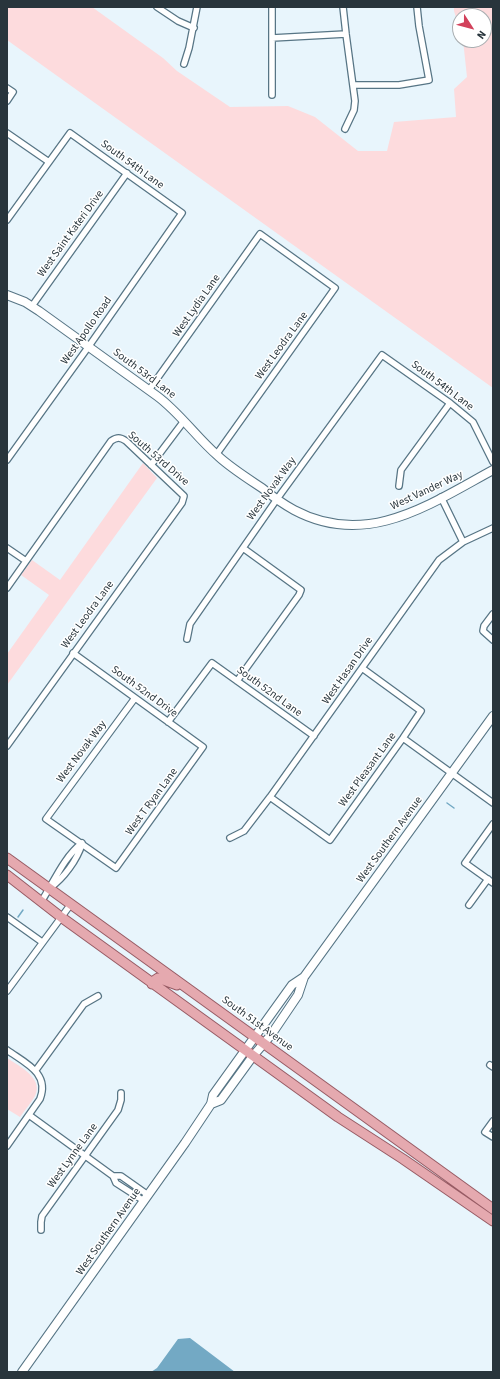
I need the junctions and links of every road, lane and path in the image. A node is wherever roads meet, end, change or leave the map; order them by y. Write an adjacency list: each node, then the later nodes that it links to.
1 (157, 7): 6 (street)
2 (197, 7): 6 (street)
3 (272, 7): 8 (street)
4 (343, 7): 7 (street)
5 (417, 7): 10 (street)
6 (194, 28): 9 (street)
7 (346, 34): 8 (street); 10 (street)
8 (272, 38): 12 (street)
9 (184, 64)
10 (354, 85): 14 (street)
11 (7, 88): 13 (street)
12 (272, 95)
13 (7, 101)
14 (345, 129)
15 (7, 133): 16 (street)
16 (49, 162): 17 (street, South 54th Lane); 19 (street)
17 (127, 173): 18 (street, South 54th Lane); 22 (street, West Saint Kateri Drive)
18 (182, 213): 23 (street, West Apollo Road)
19 (7, 220)
20 (260, 234): 25 (street, West Lydia Lane); 28 (street, West Leodra Lane)
21 (7, 295): 22 (main road, South 53rd Lane)
22 (32, 306): 23 (main road, South 53rd Lane)
23 (89, 346): 25 (main road, South 53rd Lane); 29 (street, West Apollo Road)
24 (382, 355): 26 (street, South 54th Lane); 36 (street, West Novak Way)
25 (149, 390): 27 (main road, South 53rd Lane)
26 (450, 403): 30 (street, South 54th Lane); 33 (street)
27 (184, 421): 28 (main road, South 53rd Lane); 31 (street)
28 (216, 455): 36 (main road, South 53rd Lane)
29 (7, 460)
30 (493, 462)
31 (151, 465): 34 (street, South 53rd Drive); 41 (street, South 53rd Drive)
32 (493, 470): 35 (main road, West Vander Way)
33 (399, 486)
34 (184, 496): 46 (street, West Leodra Lane)
35 (441, 497): 36 (main road, West Vander Way); 38 (street)
36 (277, 499): 40 (street, West Novak Way)
37 (493, 528): 38 (street, West Hasan Drive)
38 (463, 542): 47 (street, West Hasan Drive)
39 (7, 548): 41 (street)
40 (242, 548): 44 (street, West Novak Way); 48 (street)
41 (26, 561): 42 (street)
42 (7, 588)
43 (493, 614): 45 (street)
44 (187, 639)
45 (493, 640)
46 (73, 653): 49 (street, South 52nd Drive); 54 (street, West Leodra Lane)
47 (362, 668): 52 (street, West Hasan Drive); 53 (street, West Pleasant Lane)
48 (237, 681): 51 (street, South 52nd Lane); 52 (street, South 52nd Lane)
49 (135, 698): 51 (street, South 52nd Drive); 61 (street, West Novak Way)
50 (493, 716): 56 (main road, West Southern Avenue)
51 (168, 722): 55 (street, South 52nd Drive)
52 (314, 736): 57 (street, West Hasan Drive)
53 (403, 738): 56 (street); 57 (street, West Pleasant Lane)
54 (7, 746)
55 (203, 747): 61 (street, West T Ryan Lane)
56 (452, 773): 58 (street); 72 (main road, West Southern Avenue)
57 (270, 797): 60 (street, West Hasan Drive)
58 (493, 803)
59 (493, 824): 64 (street)
60 (230, 838)
61 (82, 844): 65 (street)
62 (7, 858): 65 (main road, South 51st Avenue)
63 (7, 875): 66 (main road)
64 (490, 881): 68 (street)
65 (50, 888): 66 (street); 67 (main road, South 51st Avenue)
66 (41, 902): 70 (main road)
67 (71, 904): 70 (street); 74 (main road, South 51st Avenue)
68 (469, 905)
69 (7, 917): 71 (street)
70 (61, 917): 71 (street); 73 (main road)
71 (42, 942): 75 (street)
72 (304, 977): 77 (main road, West Southern Avenue); 78 (main road, West Southern Avenue)
73 (152, 984): 74 (main road); 80 (main road)
74 (186, 988): 77 (main road, South 51st Avenue)
75 (7, 991)
76 (98, 996): 81 (street)
77 (254, 1038): 78 (main road, South 51st Avenue); 80 (main road, West Southern Avenue)
78 (263, 1044): 80 (main road, West Southern Avenue); 87 (main road, South 51st Avenue)
79 (7, 1050): 81 (street)
80 (249, 1053): 89 (main road); 90 (main road, West Southern Avenue)
81 (36, 1070): 83 (street)
82 (121, 1093): 88 (street, West Lynne Lane)
83 (29, 1115): 86 (street); 88 (street)
84 (493, 1121): 85 (street)
85 (493, 1137)
86 (7, 1146)
87 (410, 1149): 89 (main road); 91 (main road, South 51st Avenue)
88 (86, 1155): 90 (street); 93 (street, West Lynne Lane)
89 (403, 1159): 92 (main road)
90 (146, 1198): 94 (main road, West Southern Avenue)
91 (493, 1209)
92 (493, 1221)
93 (41, 1230)
94 (22, 1372)

